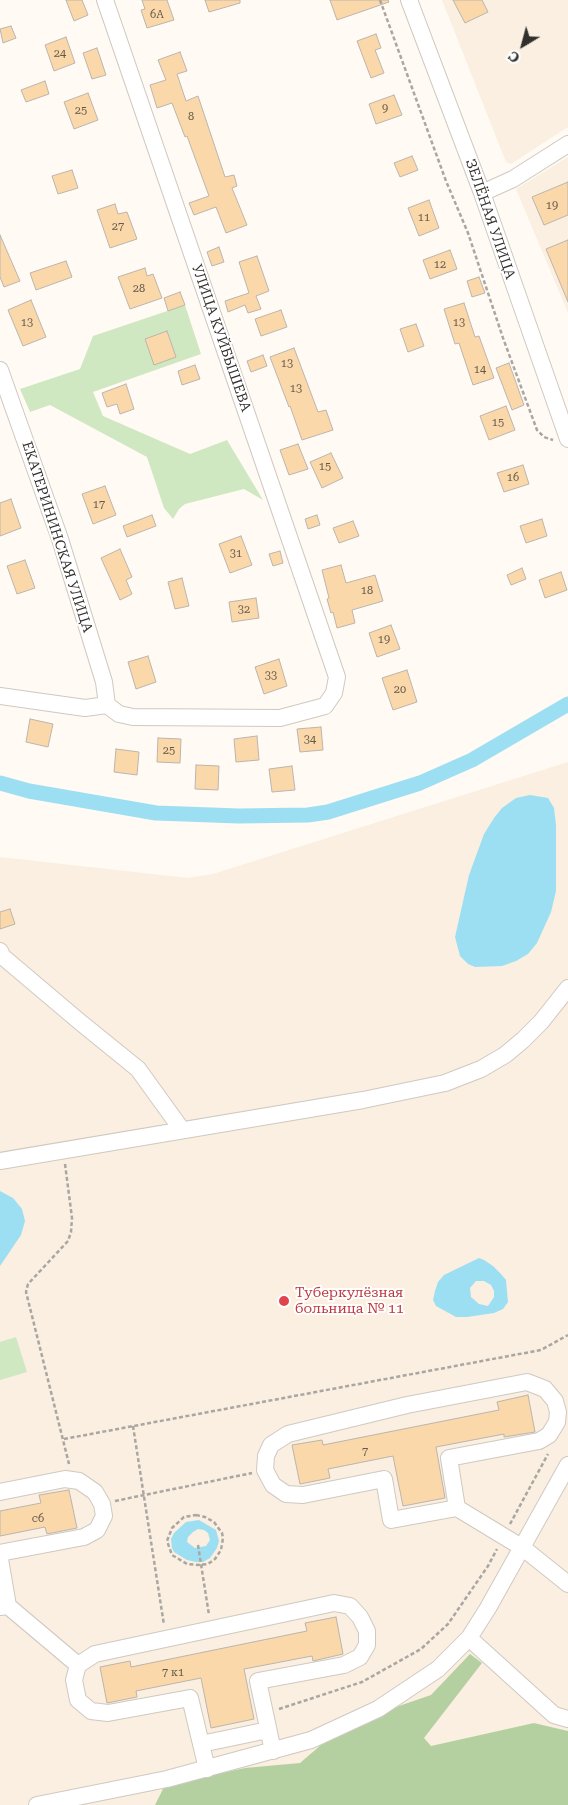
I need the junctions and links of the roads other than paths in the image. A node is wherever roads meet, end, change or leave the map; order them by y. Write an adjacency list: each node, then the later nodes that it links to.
1 (105, 0): 8 (street, УЛИЦА КУЙБЫШЕВА)
2 (409, 0): 4 (street, ЗЕЛЁНАЯ УЛИЦА)
3 (568, 144): 4 (street)
4 (482, 193): 6 (street, ЗЕЛЁНАЯ УЛИЦА)
5 (0, 370): 8 (street, ЕКАТЕРИНИНСКАЯ УЛИЦА)
6 (564, 441)
7 (0, 696): 8 (street)
8 (107, 705)
9 (0, 951): 11 (street)
10 (568, 988): 11 (street)
11 (182, 1130): 12 (street)
12 (0, 1161)
13 (568, 1465): 16 (street)
14 (0, 1492): 17 (street)
15 (457, 1508): 15 (street); 16 (street)
16 (523, 1548): 19 (street); 21 (street)
17 (0, 1553)
18 (0, 1559): 20 (street)
19 (568, 1584)
20 (4, 1606): 22 (street)
21 (469, 1638): 23 (street); 26 (street)
22 (78, 1665): 24 (street); 25 (street)
23 (568, 1719)
24 (268, 1730): 25 (street); 26 (street)
25 (201, 1744): 27 (street)
26 (273, 1751): 27 (street)
27 (207, 1769): 28 (street)
28 (37, 1805)

